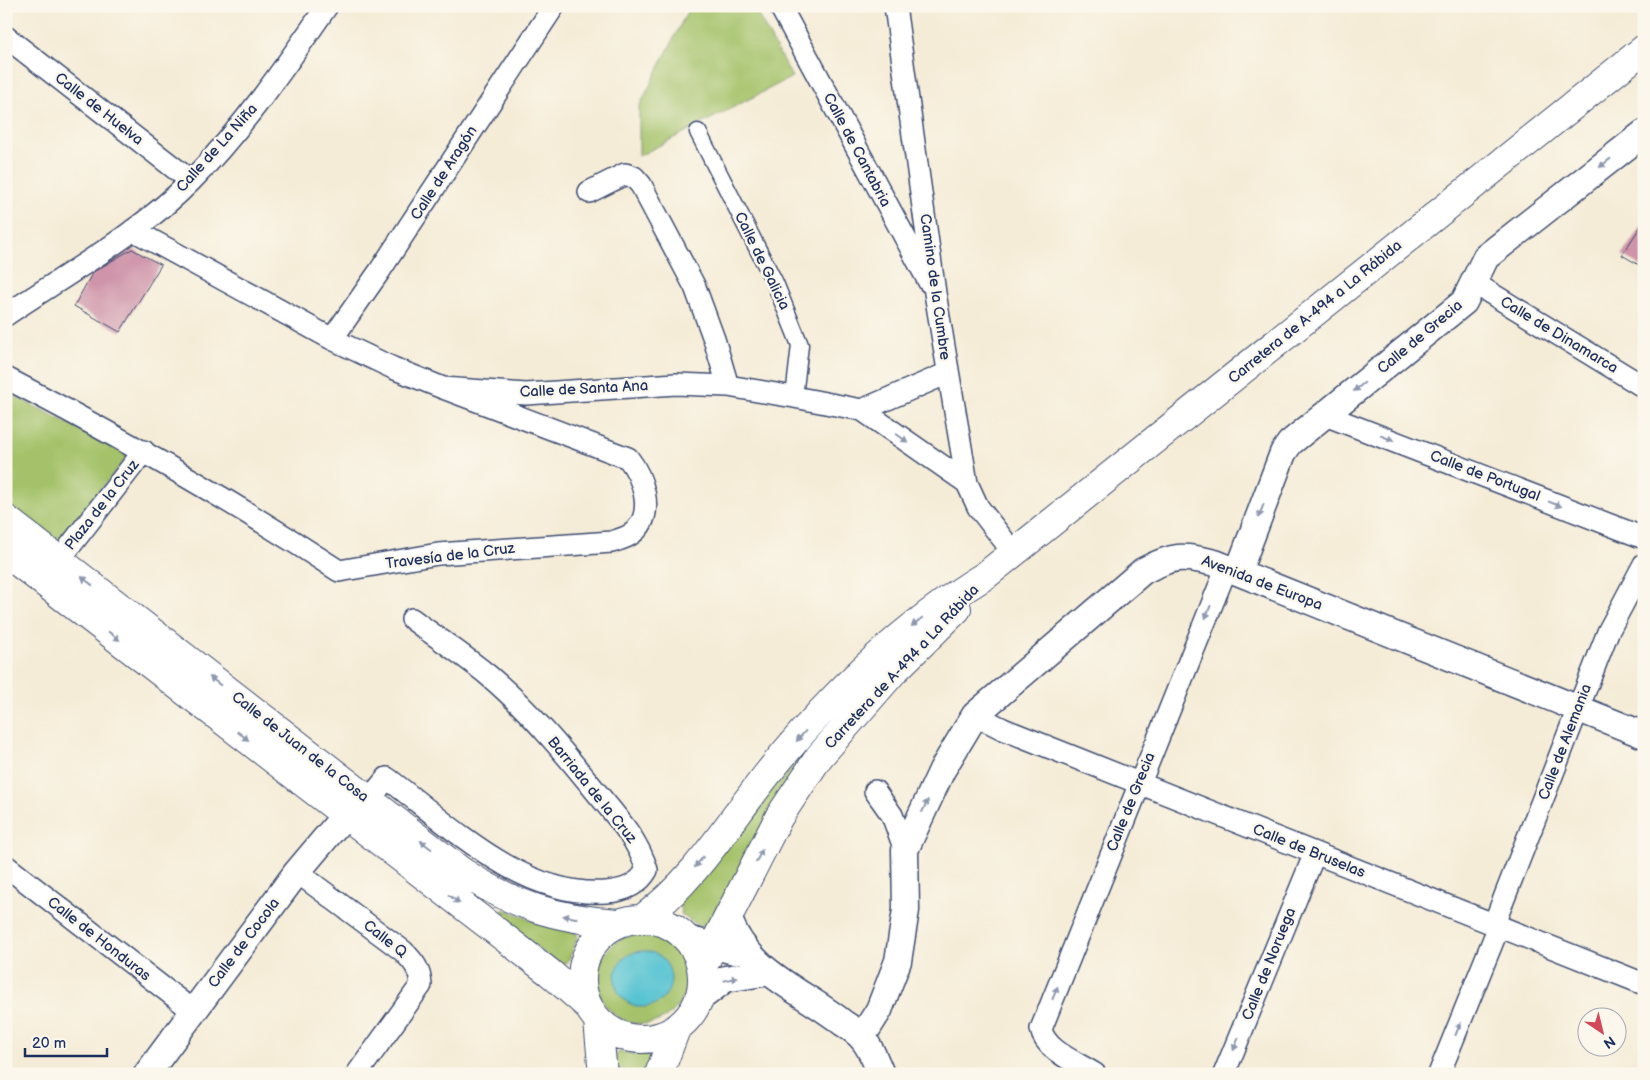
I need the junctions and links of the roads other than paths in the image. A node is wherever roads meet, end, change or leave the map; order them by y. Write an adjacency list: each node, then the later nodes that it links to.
1 (327, 6): 9 (street, Calle de La Niña)
2 (554, 6): 15 (street, Calle de Aragón)
3 (780, 6): 13 (street, Calle de Cantabria)
4 (895, 6): 13 (street, Camino de la Cumbre)
5 (6, 37): 9 (street, Calle de Huelva)
6 (1644, 49): 28 (main road, Carretera de A-494 a La Rábida)
7 (698, 132): 21 (street, Calle de Galicia)
8 (1644, 133): 12 (street, Calle de Grecia, one-way to 12)
9 (192, 181): 11 (street, Calle de La Niña)
10 (589, 192): 18 (street)
11 (132, 230): 14 (street, Calle de La Niña); 15 (street, Calle de Santa Ana)
12 (1474, 283): 19 (street, Calle de Dinamarca); 23 (street, Calle de Grecia, one-way to 23)
13 (935, 293): 16 (street, Camino de la Cumbre)
14 (6, 315)
15 (332, 339): 20 (street, Calle de Santa Ana)
16 (948, 373): 22 (street); 25 (street, Camino de la Cumbre)
17 (6, 378): 24 (street, Travesía de la Cruz)
18 (728, 386): 20 (street, Calle de Santa Ana); 21 (street, Calle de Santa Ana)
19 (1644, 387)
20 (443, 388): 24 (street, Travesía de la Cruz)
21 (794, 397): 22 (street, Calle de Santa Ana)
22 (862, 410): 25 (street, Calle de Santa Ana, one-way to 25)
23 (1325, 414): 27 (street, Calle de Portugal, one-way to 27); 32 (street, Calle de Grecia, one-way to 32)
24 (144, 450): 30 (street, Plaza de la Cruz)
25 (966, 483): 28 (street, Camino de la Cumbre)
26 (6, 519): 30 (main road, Calle de Juan de la Cosa)
27 (1644, 538)
28 (1013, 552): 33 (main road, Carretera de A-494 a La Rábida)
29 (6, 553): 41 (main road, Calle de Juan de la Cosa, one-way to 41)
30 (60, 560): 40 (main road, Calle de Juan de la Cosa, one-way to 30)
31 (1644, 564): 35 (street, Calle de Alemania)
32 (1232, 570): 35 (street, Avenida de Europa); 36 (street, Avenida de Europa); 38 (street, Calle de Grecia, one-way to 38)
33 (986, 575): 46 (main road, Carretera de A-494 a La Rábida, one-way to 33); 47 (main road, Carretera de A-494 a La Rábida, one-way to 47)
34 (412, 619): 40 (street, Barriada de la Cruz)
35 (1578, 708): 37 (street, Avenida de Europa); 48 (street, Calle de Alemania)
36 (975, 715): 38 (street, Calle de Bruselas); 42 (street, Avenida de Europa, one-way to 36)
37 (1644, 735)
38 (1138, 783): 43 (street, Calle de Bruselas); 62 (street, Calle de Grecia, one-way to 38)
39 (875, 791): 42 (street)
40 (368, 800): 47 (main road, Calle de Juan de la Cosa, one-way to 40)
41 (345, 815): 45 (street, Calle de Cocola); 54 (main road, Calle de Juan de la Cosa, one-way to 54)
42 (905, 850): 56 (street)
43 (1315, 853): 48 (street, Calle de Bruselas); 63 (street, Calle de Noruega, one-way to 63)
44 (6, 866): 53 (street, Calle de Honduras)
45 (297, 872): 53 (street, Calle de Cocola); 58 (street, Calle Q)
46 (728, 916): 49 (main road, Carretera de A-494 a La Rábida); 50 (street)
47 (630, 921): 49 (main road); 54 (main road)
48 (1496, 925): 51 (street, Calle de Bruselas); 64 (street, Calle de Alemania, one-way to 48)
49 (707, 957): 50 (street); 52 (main road)
50 (761, 964): 52 (street, one-way to 50); 56 (street)
51 (1644, 984)
52 (699, 1000): 55 (main road)
53 (192, 1011): 57 (street, Calle de Cocola)
54 (592, 1013): 55 (main road); 59 (main road)
55 (676, 1029): 60 (main road)
56 (862, 1037): 61 (street)
57 (147, 1074)
58 (357, 1074)
59 (603, 1074)
60 (659, 1074)
61 (881, 1074)
62 (1095, 1074)
63 (1224, 1074)
64 (1439, 1074)

